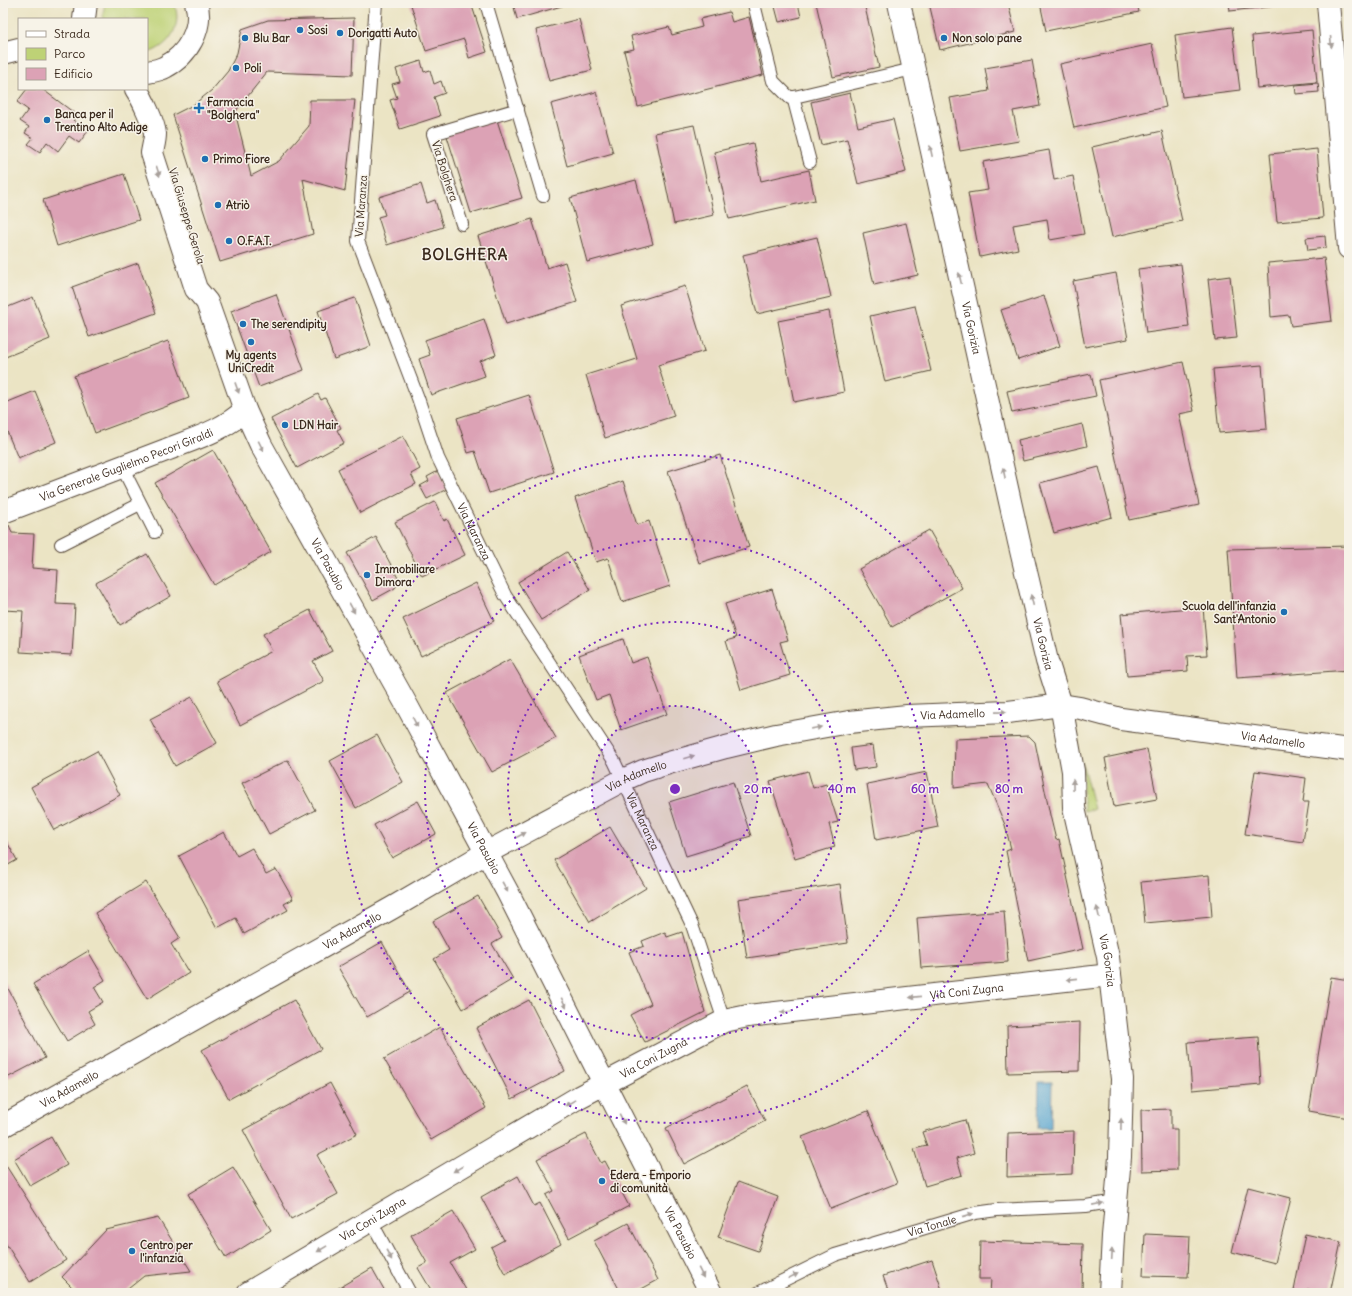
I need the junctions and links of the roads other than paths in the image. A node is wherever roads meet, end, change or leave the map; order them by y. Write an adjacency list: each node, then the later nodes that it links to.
1 (86, 3): 8 (street)
2 (196, 3): 12 (street)
3 (376, 3): 28 (lane, Via Maranza)
4 (486, 3): 15 (lane)
5 (899, 3): 11 (street, Via Gorizia)
6 (1328, 3): 19 (street, one-way to 19)
7 (754, 4): 14 (lane)
8 (84, 18)
9 (18, 49): 10 (street)
10 (3, 53)
11 (913, 69): 14 (lane); 26 (street, Via Gorizia, one-way to 11)
12 (148, 72)
13 (137, 90): 20 (street, Via Giuseppe Gerola, one-way to 20)
14 (793, 97): 16 (lane)
15 (518, 109): 17 (lane); 18 (lane, Via Bolghera)
16 (810, 162)
17 (543, 196)
18 (462, 224)
19 (1349, 248)
20 (245, 410): 21 (street, Via Generale Guglielmo Pecori Giraldi); 29 (street, Via Pasubio, one-way to 29)
21 (122, 467): 22 (lane); 23 (street, Via Generale Guglielmo Pecori Giraldi)
22 (140, 504): 24 (lane); 25 (lane)
23 (5, 507)
24 (155, 532)
25 (61, 544)
26 (1061, 705): 27 (street, Via Adamello); 28 (street, Via Adamello, one-way to 26); 30 (street, Via Gorizia, one-way to 26)
27 (1349, 750)
28 (623, 780): 29 (street, Via Adamello, one-way to 28); 31 (lane, Via Maranza)
29 (486, 853): 32 (street, Via Pasubio, one-way to 32); 33 (street, Via Adamello)
30 (1110, 975): 31 (street, Via Coni Zugna, one-way to 31); 34 (street, Via Gorizia, one-way to 30)
31 (724, 1021): 32 (street, Via Coni Zugna)
32 (604, 1083): 35 (street, Via Coni Zugna, one-way to 35); 38 (street, Via Pasubio, one-way to 38)
33 (3, 1126)
34 (1116, 1201): 39 (lane, Via Tonale, one-way to 34); 40 (street, Via Gorizia, one-way to 34)
35 (371, 1221): 36 (street, Via Coni Zugna, one-way to 36); 37 (lane, one-way to 37)
36 (248, 1293)
37 (410, 1293)
38 (711, 1293)
39 (758, 1293)
40 (1110, 1293)

